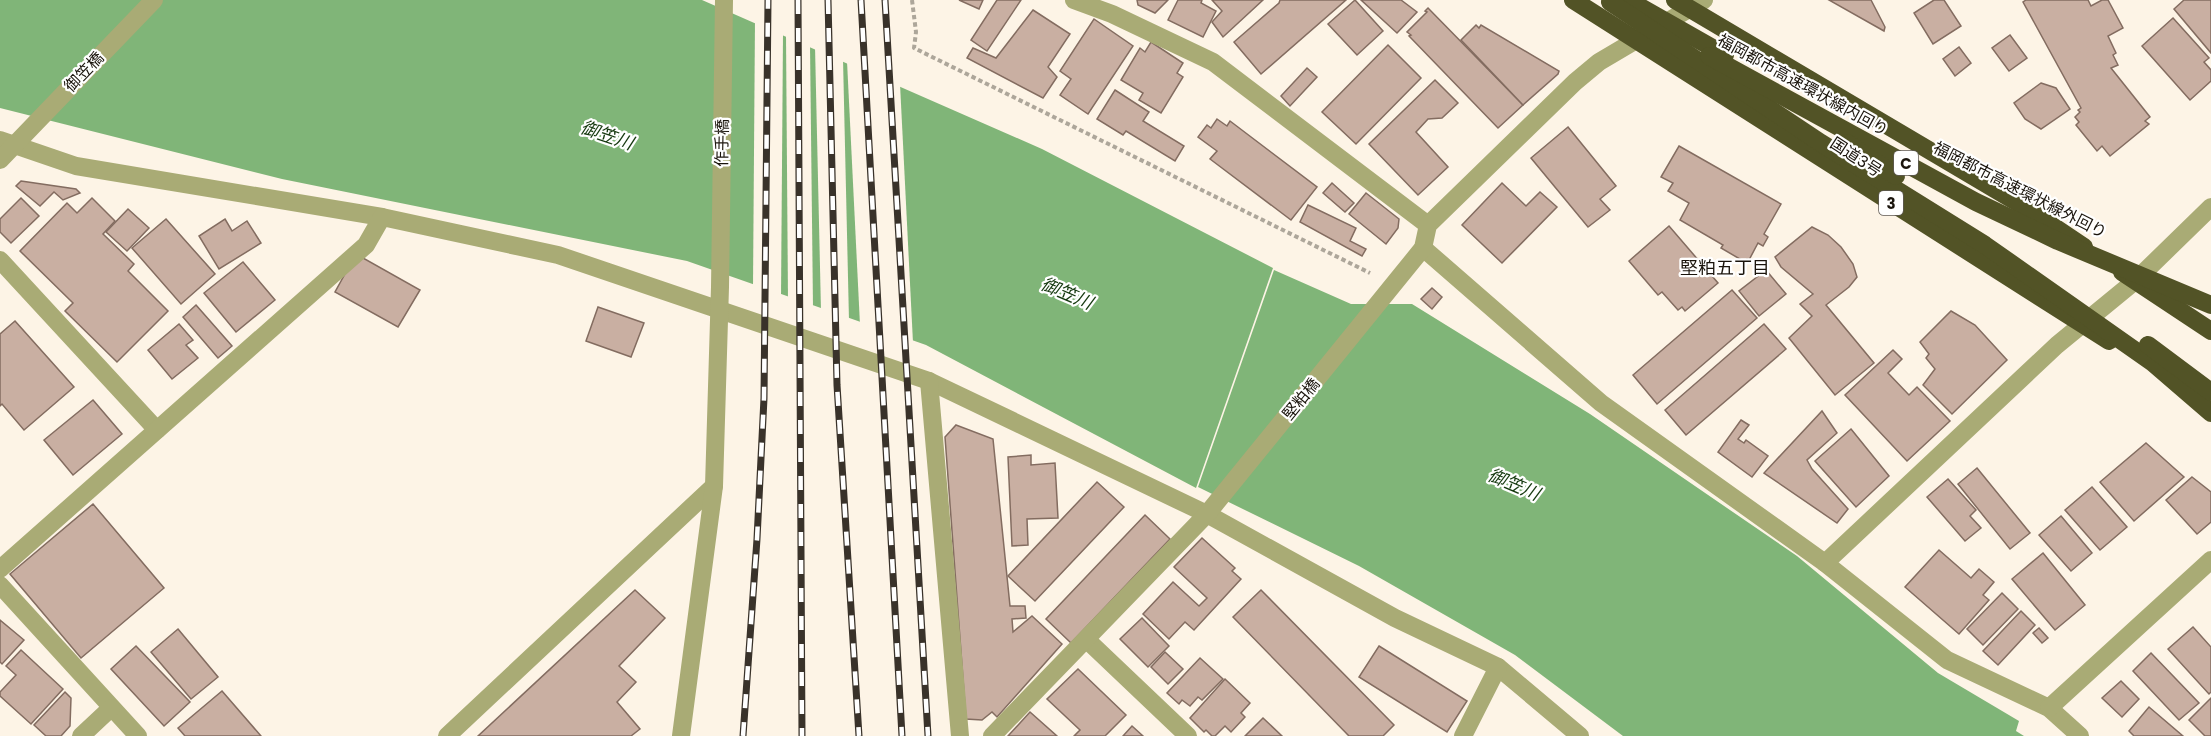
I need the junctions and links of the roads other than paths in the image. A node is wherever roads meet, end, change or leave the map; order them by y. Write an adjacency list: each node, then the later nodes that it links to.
1 (154, 0): 9 (street, 御笠橋)
2 (724, 0): 19 (street, 作手橋)
3 (1074, 0): 13 (street)
4 (1573, 0): 8 (highway, 国道3号 / 3)
5 (1615, 1): 7 (highway, 福岡都市高速環状線外回り / C, bridge); 18 (highway, 福岡都市高速環状線内回り / C, bridge); 25 (highway, bridge)
6 (1689, 3): 8 (street); 16 (highway)
7 (1671, 25): 17 (highway, 福岡都市高速環状線外回り / C, bridge); 23 (highway, bridge)
8 (1637, 40): 13 (street); 20 (highway, 国道3号 / 3)
9 (7, 142): 10 (street, 御笠橋); 12 (street)
10 (0, 160)
11 (2211, 207): 16 (street)
12 (382, 217): 19 (street); 26 (street)
13 (1428, 225): 14 (street)
14 (1423, 248): 28 (street, 堅粕橋); 30 (street)
15 (0, 260): 26 (street)
16 (2135, 281): 20 (street); 21 (highway)
17 (2211, 300)
18 (2211, 305)
19 (720, 311): 22 (street); 27 (street, 作手橋)
20 (2082, 325): 24 (highway, 国道3号 / 3); 30 (street)
21 (2211, 331)
22 (929, 381): 28 (street); 41 (street)
23 (2211, 392)
24 (2211, 403)
25 (2211, 413)
26 (157, 430): 31 (street)
27 (714, 486): 39 (street); 40 (street, 作手橋)
28 (1208, 514): 33 (street, 堅粕橋); 34 (street)
29 (2211, 560): 36 (street)
30 (1825, 563): 36 (street)
31 (0, 569)
32 (0, 585): 35 (street)
33 (1087, 640): 42 (street, 堅粕橋); 43 (street)
34 (1497, 667): 44 (street); 45 (street)
35 (111, 708): 37 (street); 38 (street)
36 (2049, 708): 46 (street)
37 (81, 736)
38 (138, 736)
39 (447, 736)
40 (681, 736)
41 (960, 736)
42 (992, 736)
43 (1188, 736)
44 (1463, 736)
45 (1580, 736)
46 (2080, 736)

